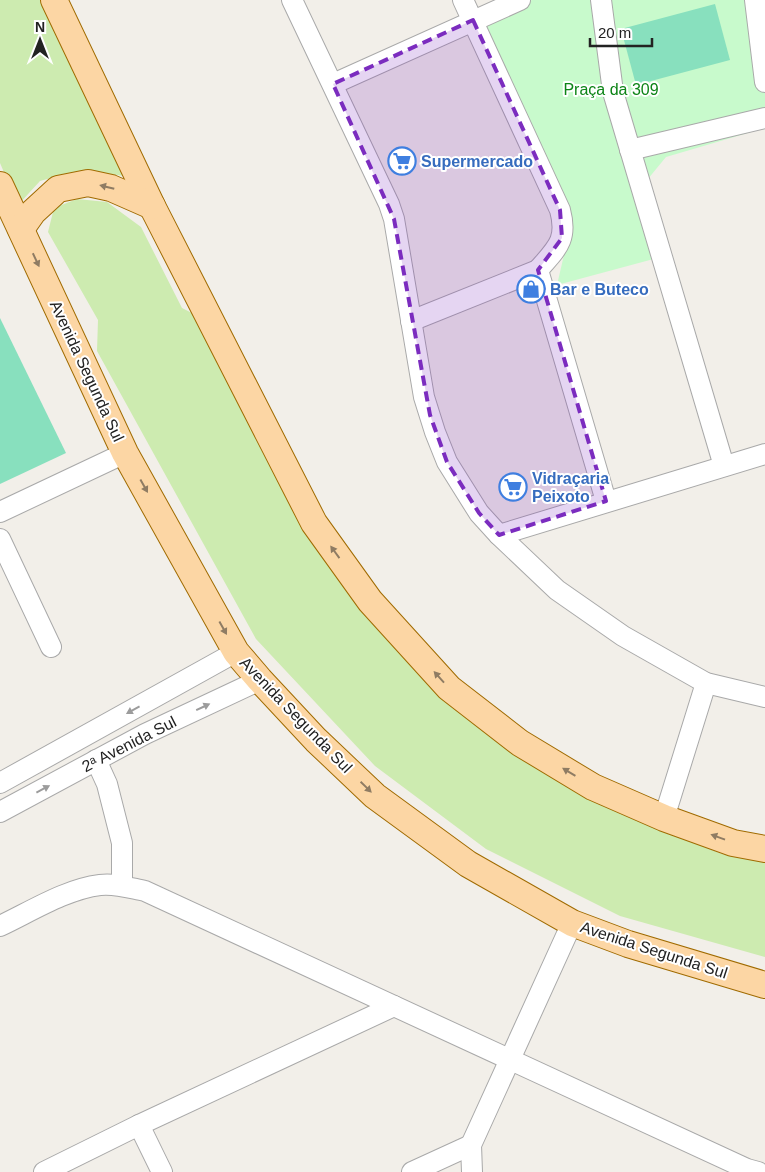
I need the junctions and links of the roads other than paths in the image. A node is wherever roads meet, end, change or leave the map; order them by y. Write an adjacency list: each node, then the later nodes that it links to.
1 (54, 0): 13 (main road)
2 (292, 0): 9 (street)
3 (463, 0): 7 (street)
4 (520, 0): 7 (street)
5 (601, 0): 11 (street)
6 (755, 0): 8 (street)
7 (473, 20): 9 (street); 15 (street)
8 (765, 82)
9 (333, 84): 16 (street)
10 (765, 118): 11 (street)
11 (630, 150): 19 (street)
12 (0, 184): 14 (main road, Avenida Segunda Sul)
13 (152, 206): 14 (main road, one-way to 14); 32 (main road, one-way to 13)
14 (21, 229): 17 (main road, Avenida Segunda Sul, one-way to 17)
15 (538, 270): 16 (street); 20 (street)
16 (410, 321): 22 (street)
17 (126, 453): 21 (street); 25 (main road, Avenida Segunda Sul, one-way to 25)
18 (765, 454): 19 (street)
19 (724, 466): 20 (street)
20 (606, 501): 22 (street)
21 (0, 512)
22 (499, 535): 27 (street)
23 (0, 539): 24 (street)
24 (51, 647)
25 (236, 652): 26 (main road, Avenida Segunda Sul); 30 (street, 2ᵃ Avenida Sul, one-way to 30)
26 (260, 680): 29 (street, 2ᵃ Avenida Sul, one-way to 26); 35 (main road, Avenida Segunda Sul, one-way to 35)
27 (706, 683): 28 (street); 32 (street)
28 (765, 697)
29 (96, 760): 31 (street, 2ᵃ Avenida Sul, one-way to 29); 34 (street)
30 (0, 782)
31 (0, 812)
32 (664, 818): 33 (main road, one-way to 32)
33 (765, 849)
34 (122, 885): 36 (street); 38 (street)
35 (572, 924): 37 (main road, Avenida Segunda Sul); 39 (street)
36 (0, 926)
37 (765, 985)
38 (394, 1006): 39 (street); 40 (street)
39 (510, 1060): 41 (street); 46 (street)
40 (139, 1125): 42 (street); 43 (street)
41 (471, 1145): 44 (street); 45 (street)
42 (44, 1172)
43 (162, 1172)
44 (412, 1172)
45 (472, 1172)
46 (758, 1172)

